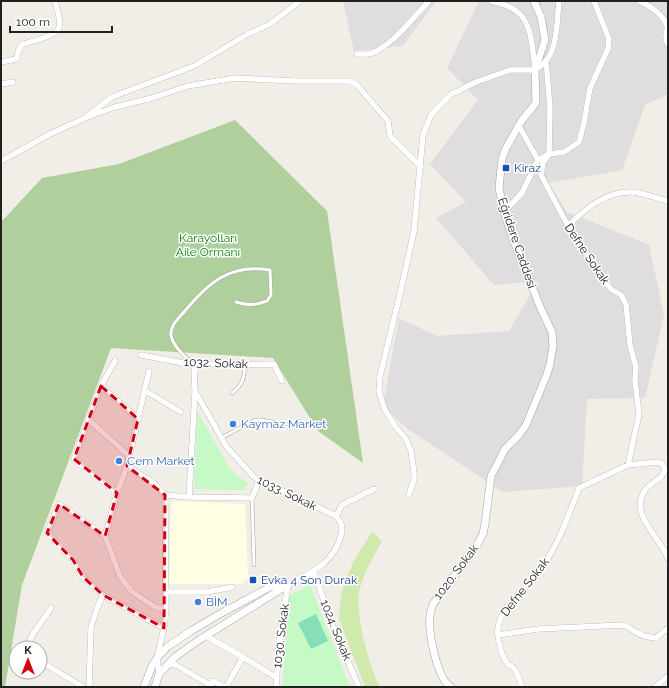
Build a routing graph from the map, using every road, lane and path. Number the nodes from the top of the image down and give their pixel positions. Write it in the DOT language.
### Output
graph roads {
  1 [pos="55,1"];
  2 [pos="300,1"];
  3 [pos="429,1"];
  4 [pos="491,1"];
  5 [pos="534,1"];
  6 [pos="559,1"];
  7 [pos="594,1"];
  8 [pos="639,1"];
  9 [pos="668,44"];
  10 [pos="357,54"];
  11 [pos="546,60"];
  12 [pos="1,62"];
  13 [pos="535,70"];
  14 [pos="13,82"];
  15 [pos="1,84"];
  16 [pos="85,118"];
  17 [pos="519,126"];
  18 [pos="549,154"];
  19 [pos="538,160"];
  20 [pos="1,161"];
  21 [pos="421,167"];
  22 [pos="668,201"];
  23 [pos="504,212"];
  24 [pos="568,226"];
  25 [pos="236,302"];
  26 [pos="550,327"];
  27 [pos="141,355"];
  28 [pos="115,361"];
  29 [pos="194,365"];
  30 [pos="245,365"];
  31 [pos="149,371"];
  32 [pos="282,381"];
  33 [pos="102,386"];
  34 [pos="144,390"];
  35 [pos="195,391"];
  36 [pos="232,393"];
  37 [pos="181,412"];
  38 [pos="88,419"];
  39 [pos="138,419"];
  40 [pos="298,422"];
  41 [pos="221,438"];
  42 [pos="129,456"];
  43 [pos="628,465"];
  44 [pos="127,466"];
  45 [pos="260,482"];
  46 [pos="374,489"];
  47 [pos="117,493"];
  48 [pos="409,494"];
  49 [pos="165,495"];
  50 [pos="189,498"];
  51 [pos="252,498"];
  52 [pos="336,516"];
  53 [pos="105,536"];
  54 [pos="668,560"];
  55 [pos="254,565"];
  56 [pos="314,572"];
  57 [pos="288,585"];
  58 [pos="232,587"];
  59 [pos="166,592"];
  60 [pos="103,595"];
  61 [pos="52,608"];
  62 [pos="166,610"];
  63 [pos="164,628"];
  64 [pos="668,628"];
  65 [pos="498,635"];
  66 [pos="206,636"];
  67 [pos="30,640"];
  68 [pos="243,656"];
  69 [pos="157,658"];
  70 [pos="168,664"];
  71 [pos="48,667"];
  72 [pos="159,674"];
  73 [pos="668,676"];
  74 [pos="277,678"];
  75 [pos="209,686"];
  76 [pos="83,687"];
  77 [pos="89,687"];
  78 [pos="144,687"];
  79 [pos="155,687"];
  80 [pos="225,687"];
  81 [pos="276,687"];
  82 [pos="359,687"];
  83 [pos="451,687"];
  84 [pos="522,687"];
  85 [pos="654,687"];
  1 -- 12 [label="street"];
  2 -- 16 [label="street"];
  3 -- 10 [label="street"];
  4 -- 13 [label="street"];
  5 -- 13 [label="street, Eğridere Caddesi"];
  6 -- 11 [label="street"];
  7 -- 18 [label="street"];
  8 -- 9 [label="street"];
  11 -- 13 [label="street"];
  11 -- 18 [label="street"];
  13 -- 17 [label="street, Eğridere Caddesi"];
  13 -- 21 [label="street"];
  14 -- 15 [label="street"];
  16 -- 20 [label="street"];
  16 -- 21 [label="street"];
  17 -- 19 [label="street"];
  17 -- 23 [label="street, Eğridere Caddesi"];
  18 -- 19 [label="street"];
  18 -- 24 [label="street, Defne Sokak"];
  19 -- 23 [label="street"];
  21 -- 48 [label="street"];
  22 -- 24 [label="street"];
  23 -- 26 [label="street, Eğridere Caddesi"];
  24 -- 43 [label="street, Defne Sokak"];
  25 -- 29 [label="lane"];
  26 -- 83 [label="street, 1020. Sokak"];
  27 -- 29 [label="street, 1032. Sokak"];
  28 -- 33 [label="street"];
  29 -- 30 [label="street, 1032. Sokak"];
  29 -- 35 [label="street, 1033. Sokak"];
  30 -- 32 [label="street, 1032. Sokak"];
  30 -- 36 [label="lane"];
  31 -- 34 [label="street"];
  33 -- 38 [label="street"];
  33 -- 39 [label="street"];
  34 -- 37 [label="street"];
  34 -- 39 [label="street"];
  35 -- 41 [label="street, 1033. Sokak"];
  35 -- 50 [label="street"];
  38 -- 42 [label="street"];
  38 -- 47 [label="street"];
  39 -- 42 [label="street"];
  40 -- 41 [label="lane"];
  41 -- 45 [label="street, 1033. Sokak"];
  42 -- 44 [label="street"];
  43 -- 54 [label="street"];
  43 -- 65 [label="street, Defne Sokak"];
  44 -- 47 [label="street"];
  44 -- 49 [label="street"];
  45 -- 51 [label="street"];
  45 -- 52 [label="street, 1033. Sokak"];
  46 -- 52 [label="street"];
  47 -- 53 [label="street"];
  49 -- 50 [label="street"];
  49 -- 59 [label="street"];
  50 -- 51 [label="street"];
  51 -- 55 [label="lane"];
  52 -- 56 [label="street"];
  53 -- 60 [label="street"];
  53 -- 62 [label="street"];
  56 -- 57 [label="street"];
  56 -- 82 [label="street, 1024. Sokak"];
  57 -- 66 [label="street"];
  57 -- 69 [label="street"];
  57 -- 74 [label="street, 1030. Sokak"];
  58 -- 59 [label="street"];
  59 -- 62 [label="street"];
  60 -- 63 [label="street"];
  60 -- 77 [label="street"];
  61 -- 67 [label="street"];
  62 -- 63 [label="street"];
  63 -- 69 [label="street"];
  64 -- 65 [label="street"];
  65 -- 84 [label="street, Defne Sokak"];
  66 -- 68 [label="street"];
  66 -- 70 [label="street"];
  68 -- 74 [label="street"];
  68 -- 80 [label="street"];
  69 -- 72 [label="street"];
  69 -- 78 [label="street"];
  70 -- 72 [label="street"];
  70 -- 75 [label="street"];
  71 -- 76 [label="street"];
  72 -- 79 [label="street"];
  73 -- 85 [label="street"];
  74 -- 81 [label="street, 1030. Sokak"];
  75 -- 80 [label="street"];
}
